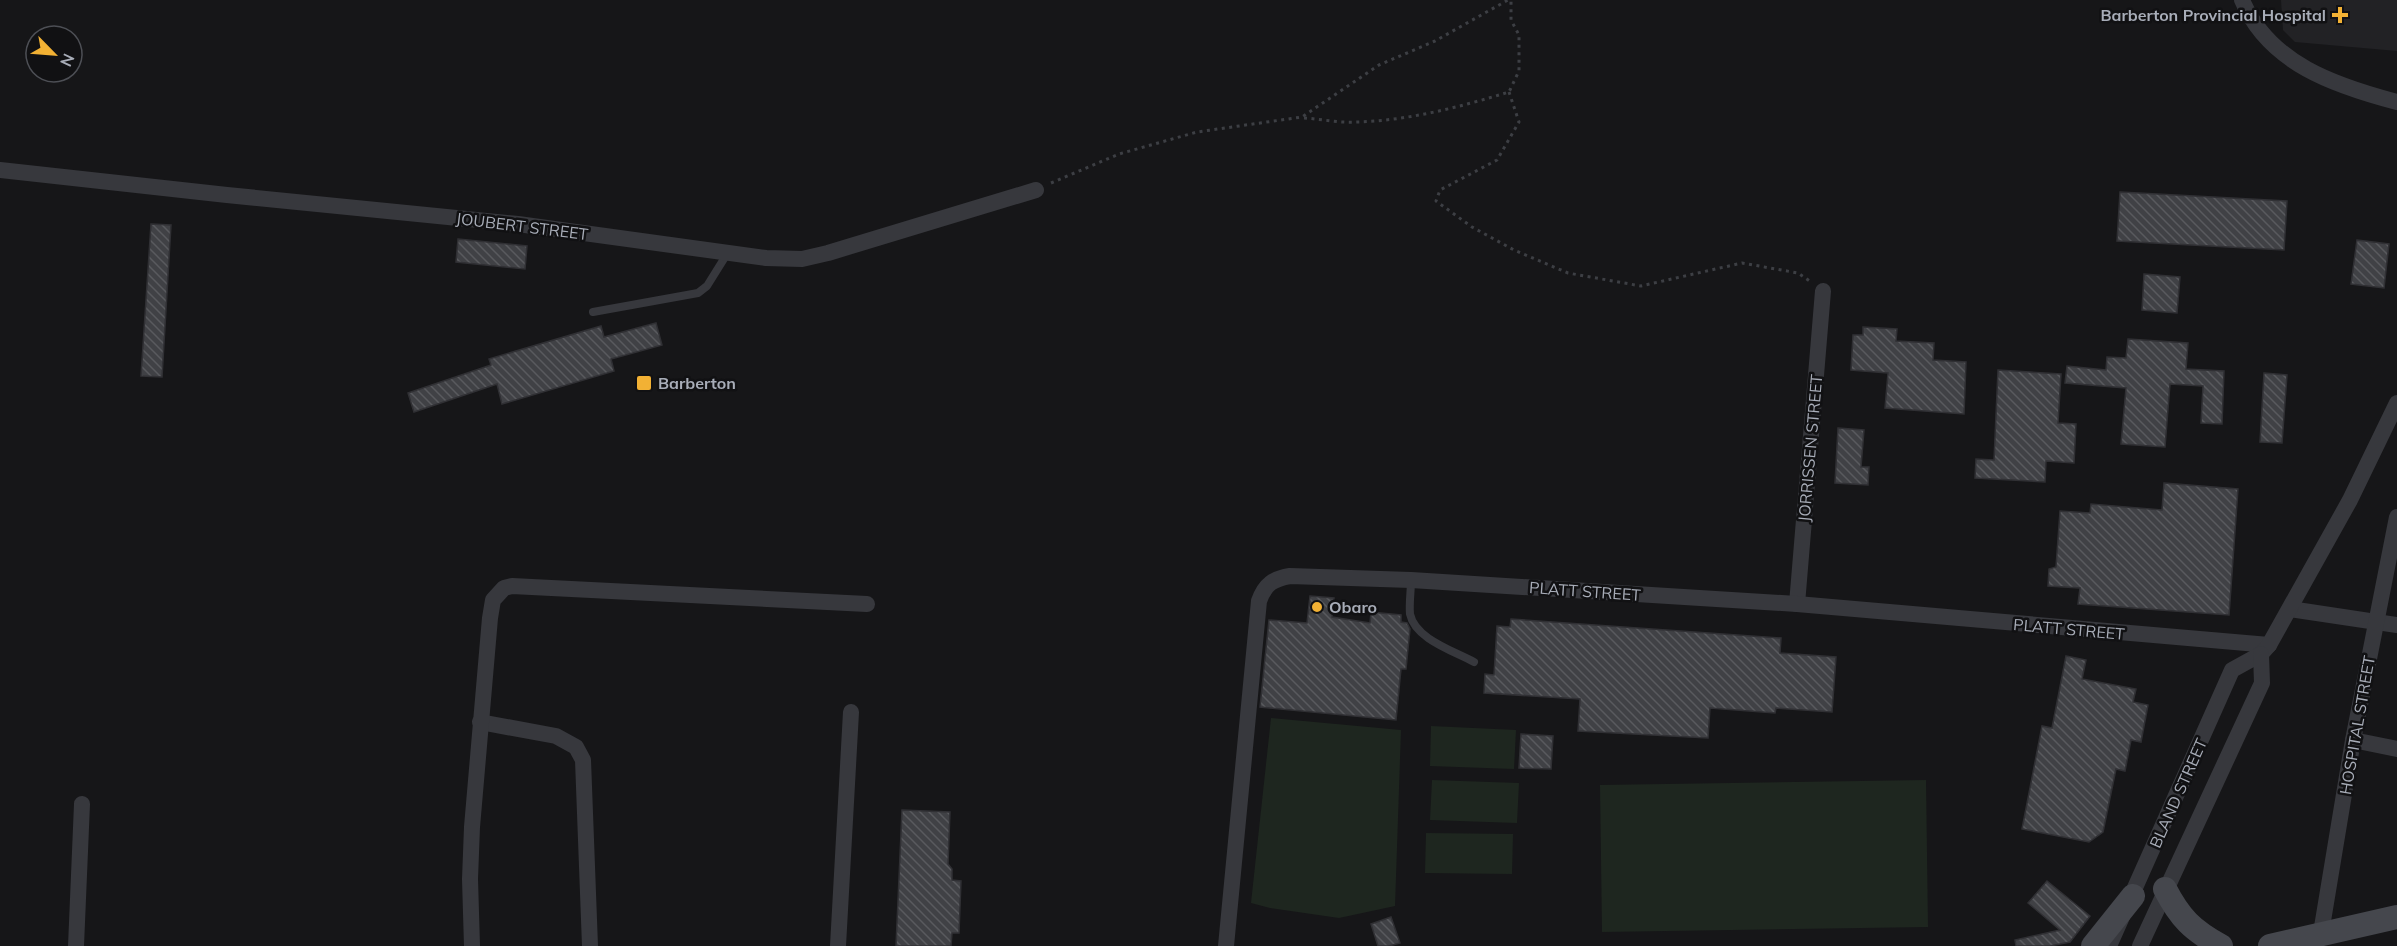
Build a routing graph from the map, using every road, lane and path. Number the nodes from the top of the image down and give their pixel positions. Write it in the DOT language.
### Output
graph roads {
  1 [pos="1510,0"];
  2 [pos="2242,0"];
  3 [pos="1509,92"];
  4 [pos="2397,102"];
  5 [pos="1302,117"];
  6 [pos="0,170"];
  7 [pos="0,177"];
  8 [pos="1036,190"];
  9 [pos="727,254"];
  10 [pos="1823,291"];
  11 [pos="593,312"];
  12 [pos="2397,403"];
  13 [pos="2397,518"];
  14 [pos="1412,580"];
  15 [pos="867,604"];
  16 [pos="1797,604"];
  17 [pos="2290,609"];
  18 [pos="2376,621"];
  19 [pos="2397,625"];
  20 [pos="2265,649"];
  21 [pos="1474,662"];
  22 [pos="851,712"];
  23 [pos="480,722"];
  24 [pos="2353,740"];
  25 [pos="2397,749"];
  26 [pos="82,804"];
  27 [pos="2165,889"];
  28 [pos="2133,896"];
  29 [pos="2397,917"];
  30 [pos="2321,933"];
  31 [pos="76,946"];
  32 [pos="472,946"];
  33 [pos="590,946"];
  34 [pos="838,946"];
  35 [pos="1226,946"];
  36 [pos="2093,946"];
  37 [pos="2109,946"];
  38 [pos="2140,946"];
  39 [pos="2220,946"];
  40 [pos="2270,946"];
  1 -- 3 [label="path"];
  1 -- 5 [label="path"];
  2 -- 4 [label="street"];
  3 -- 5 [label="path"];
  3 -- 10 [label="path"];
  5 -- 8 [label="path"];
  6 -- 7 [label="street"];
  6 -- 9 [label="street, JOUBERT STREET"];
  8 -- 9 [label="street, JOUBERT STREET"];
  9 -- 11 [label="lane"];
  10 -- 16 [label="street, JORRISSEN STREET"];
  12 -- 17 [label="street"];
  13 -- 18 [label="street, HOSPITAL STREET"];
  14 -- 16 [label="street, PLATT STREET"];
  14 -- 21 [label="lane"];
  14 -- 35 [label="street, PLATT STREET"];
  15 -- 23 [label="street"];
  16 -- 20 [label="street, PLATT STREET"];
  17 -- 18 [label="street"];
  17 -- 20 [label="street"];
  18 -- 19 [label="street"];
  18 -- 24 [label="street, HOSPITAL STREET"];
  20 -- 27 [label="street, BLAND STREET"];
  20 -- 28 [label="street, BLAND STREET"];
  22 -- 34 [label="street"];
  23 -- 32 [label="street"];
  23 -- 33 [label="street"];
  24 -- 25 [label="street"];
  24 -- 30 [label="street, HOSPITAL STREET"];
  26 -- 31 [label="street"];
  27 -- 38 [label="street, BLAND STREET"];
  27 -- 39 [label="main road"];
  28 -- 36 [label="main road"];
  28 -- 37 [label="street, BLAND STREET"];
  29 -- 30 [label="main road"];
  30 -- 40 [label="main road"];
}
